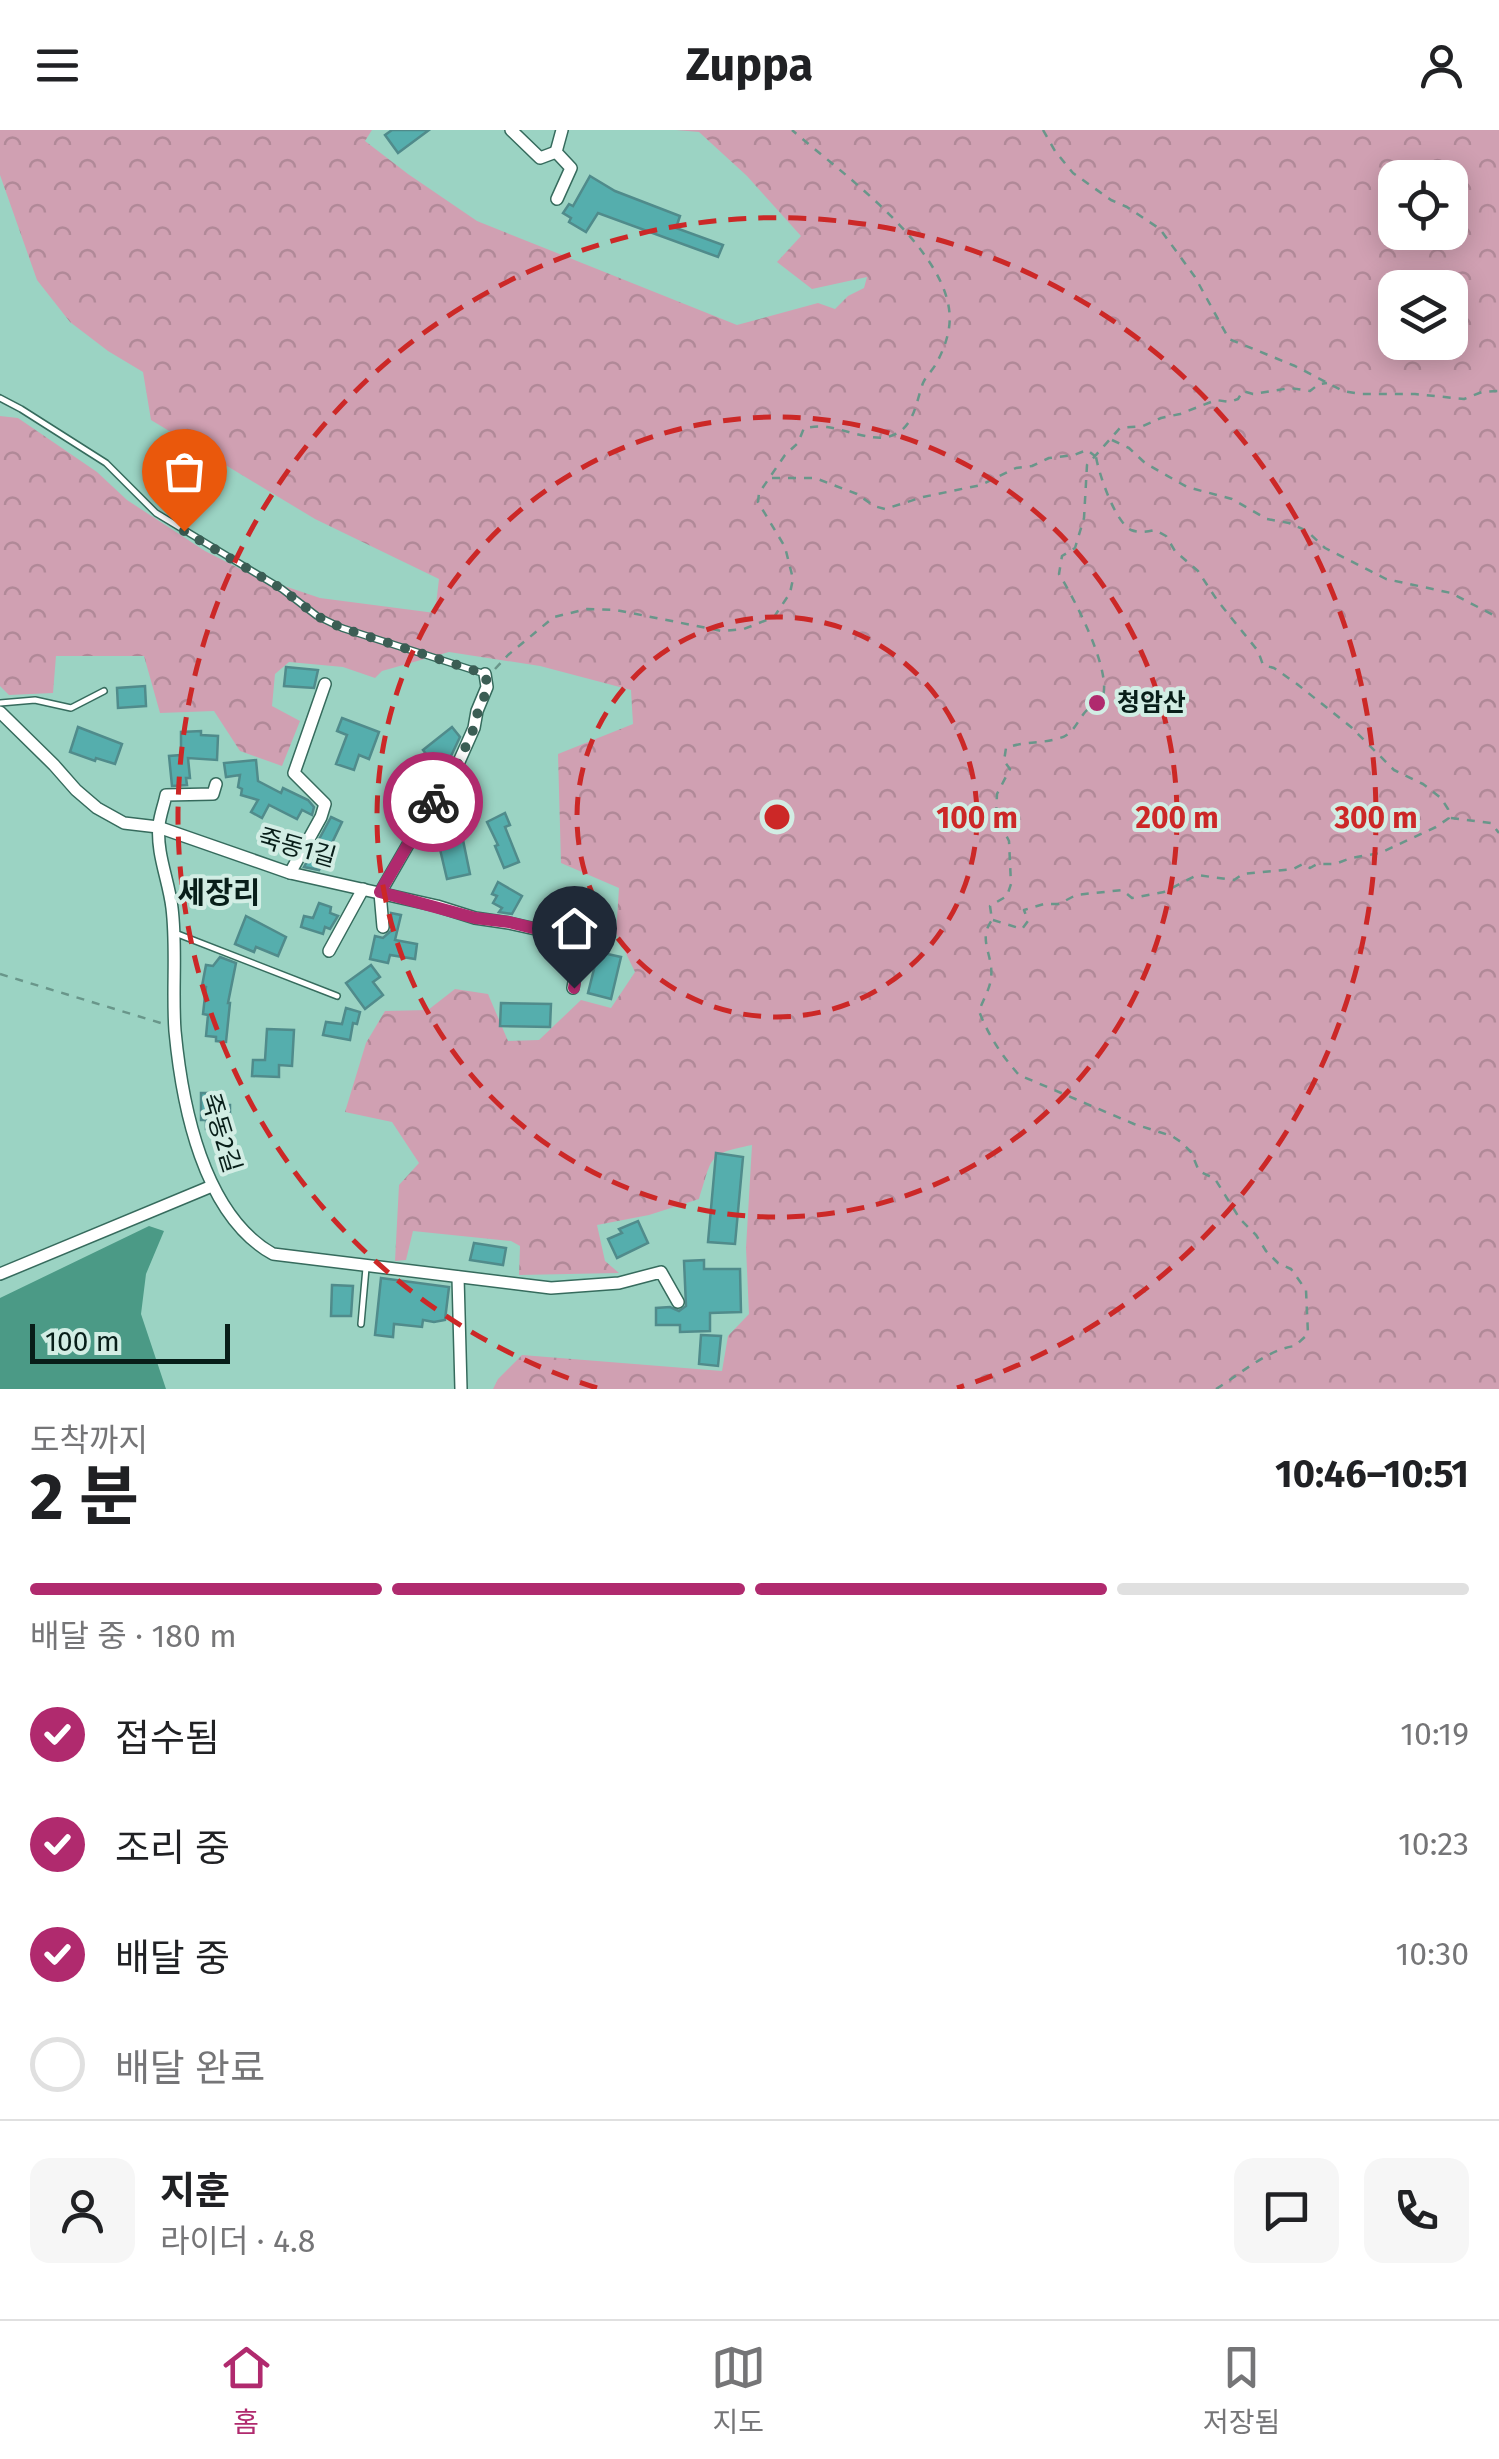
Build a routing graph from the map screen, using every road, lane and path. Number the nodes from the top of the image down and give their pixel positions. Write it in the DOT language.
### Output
graph roads {
  1 [pos="511,130"];
  2 [pos="562,130"];
  3 [pos="792,130"];
  4 [pos="1043,130"];
  5 [pos="556,152"];
  6 [pos="557,199"];
  7 [pos="1328,383"];
  8 [pos="1499,391"];
  9 [pos="0,398"];
  10 [pos="1110,440"];
  11 [pos="1096,456"];
  12 [pos="771,478"];
  13 [pos="1499,618"];
  14 [pos="499,666"];
  15 [pos="485,674"];
  16 [pos="325,684"];
  17 [pos="104,691"];
  18 [pos="0,704"];
  19 [pos="0,712"];
  20 [pos="216,784"];
  21 [pos="1449,818"];
  22 [pos="158,827"];
  23 [pos="1499,833"];
  24 [pos="290,873"];
  25 [pos="364,889"];
  26 [pos="380,892"];
  27 [pos="992,920"];
  28 [pos="383,927"];
  29 [pos="173,932"];
  30 [pos="330,951"];
  31 [pos="0,974"];
  32 [pos="574,988"];
  33 [pos="337,996"];
  34 [pos="175,1027"];
  35 [pos="212,1186"];
  36 [pos="366,1265"];
  37 [pos="0,1274"];
  38 [pos="458,1277"];
  39 [pos="678,1302"];
  40 [pos="361,1324"];
  41 [pos="460,1389"];
  42 [pos="1216,1389"];
  1 -- 5 [label="street"];
  2 -- 5 [label="street"];
  3 -- 12 [label="path"];
  4 -- 7 [label="path"];
  5 -- 6 [label="street"];
  7 -- 8 [label="path"];
  7 -- 10 [label="path"];
  9 -- 15 [label="lane"];
  10 -- 11 [label="path"];
  10 -- 13 [label="path"];
  11 -- 12 [label="path"];
  11 -- 21 [label="path"];
  11 -- 27 [label="path"];
  12 -- 14 [label="path"];
  15 -- 26 [label="street"];
  16 -- 24 [label="street"];
  17 -- 18 [label="lane"];
  19 -- 22 [label="street, 죽동1길"];
  20 -- 22 [label="street"];
  21 -- 23 [label="path"];
  21 -- 27 [label="path"];
  22 -- 24 [label="street, 죽동1길"];
  22 -- 29 [label="street, 죽동2길"];
  24 -- 25 [label="street, 죽동1길"];
  25 -- 26 [label="street, 죽동1길"];
  25 -- 30 [label="street"];
  26 -- 28 [label="street"];
  26 -- 32 [label="street, 죽동1길"];
  27 -- 42 [label="path"];
  29 -- 33 [label="lane"];
  29 -- 34 [label="street, 죽동2길"];
  31 -- 34 [label="path"];
  34 -- 35 [label="street, 죽동2길"];
  35 -- 36 [label="street, 죽동2길"];
  35 -- 37 [label="street"];
  36 -- 38 [label="street, 죽동2길"];
  36 -- 40 [label="lane"];
  38 -- 39 [label="street, 죽동2길"];
  38 -- 41 [label="street"];
}
